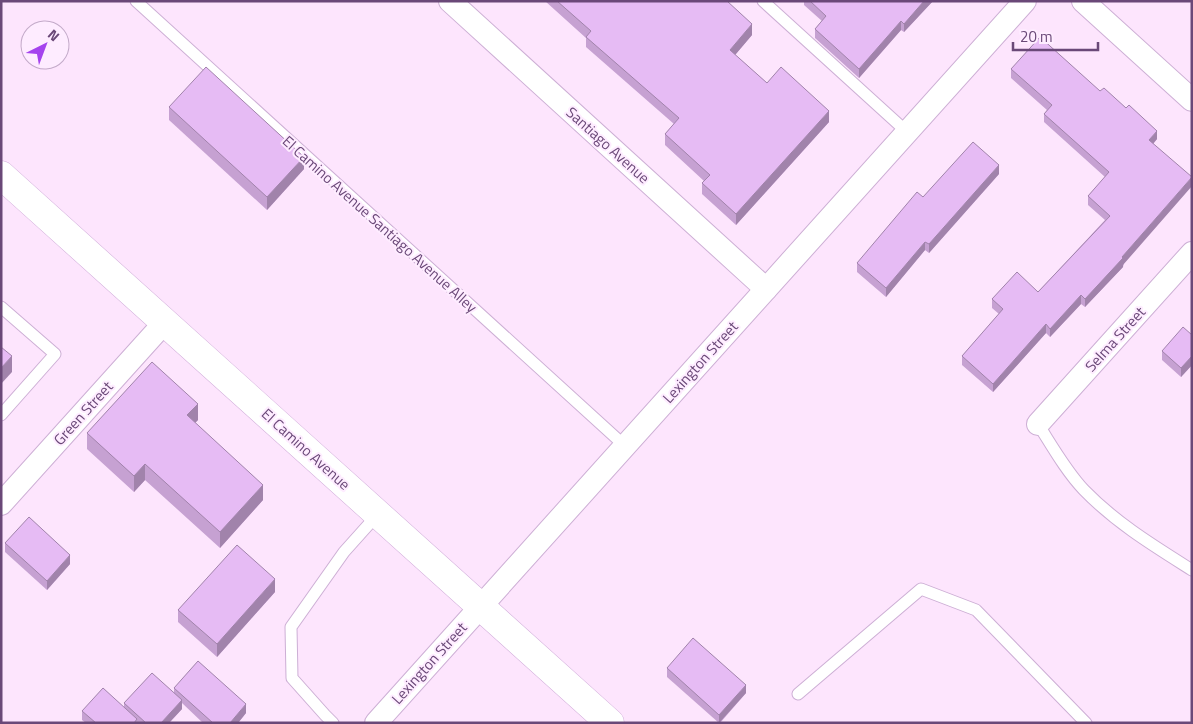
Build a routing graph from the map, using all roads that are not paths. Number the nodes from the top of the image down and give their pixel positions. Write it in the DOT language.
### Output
graph roads {
  1 [pos="136,1"];
  2 [pos="450,1"];
  3 [pos="763,1"];
  4 [pos="1025,1"];
  5 [pos="1083,1"];
  6 [pos="1192,100"];
  7 [pos="907,132"];
  8 [pos="4,182"];
  9 [pos="1192,254"];
  10 [pos="766,289"];
  11 [pos="1,307"];
  12 [pos="166,322"];
  13 [pos="1,415"];
  14 [pos="1038,424"];
  15 [pos="625,446"];
  16 [pos="1,504"];
  17 [pos="378,514"];
  18 [pos="1192,570"];
  19 [pos="480,606"];
  20 [pos="798,694"];
  21 [pos="334,723"];
  22 [pos="376,723"];
  23 [pos="610,723"];
  24 [pos="1086,723"];
  1 -- 15 [label="lane, El Camino Avenue Santiago Avenue Alley"];
  2 -- 10 [label="street, Santiago Avenue"];
  3 -- 7 [label="lane"];
  4 -- 7 [label="street, Lexington Street"];
  5 -- 6 [label="street"];
  7 -- 10 [label="street, Lexington Street"];
  8 -- 12 [label="main road, El Camino Avenue"];
  9 -- 14 [label="street, Selma Street"];
  10 -- 15 [label="street, Lexington Street"];
  11 -- 13 [label="lane"];
  12 -- 16 [label="street, Green Street"];
  12 -- 17 [label="main road, El Camino Avenue"];
  14 -- 18 [label="lane"];
  15 -- 19 [label="street, Lexington Street"];
  17 -- 19 [label="main road, El Camino Avenue"];
  17 -- 21 [label="lane"];
  19 -- 22 [label="street, Lexington Street"];
  19 -- 23 [label="main road, El Camino Avenue"];
  20 -- 24 [label="lane"];
}
